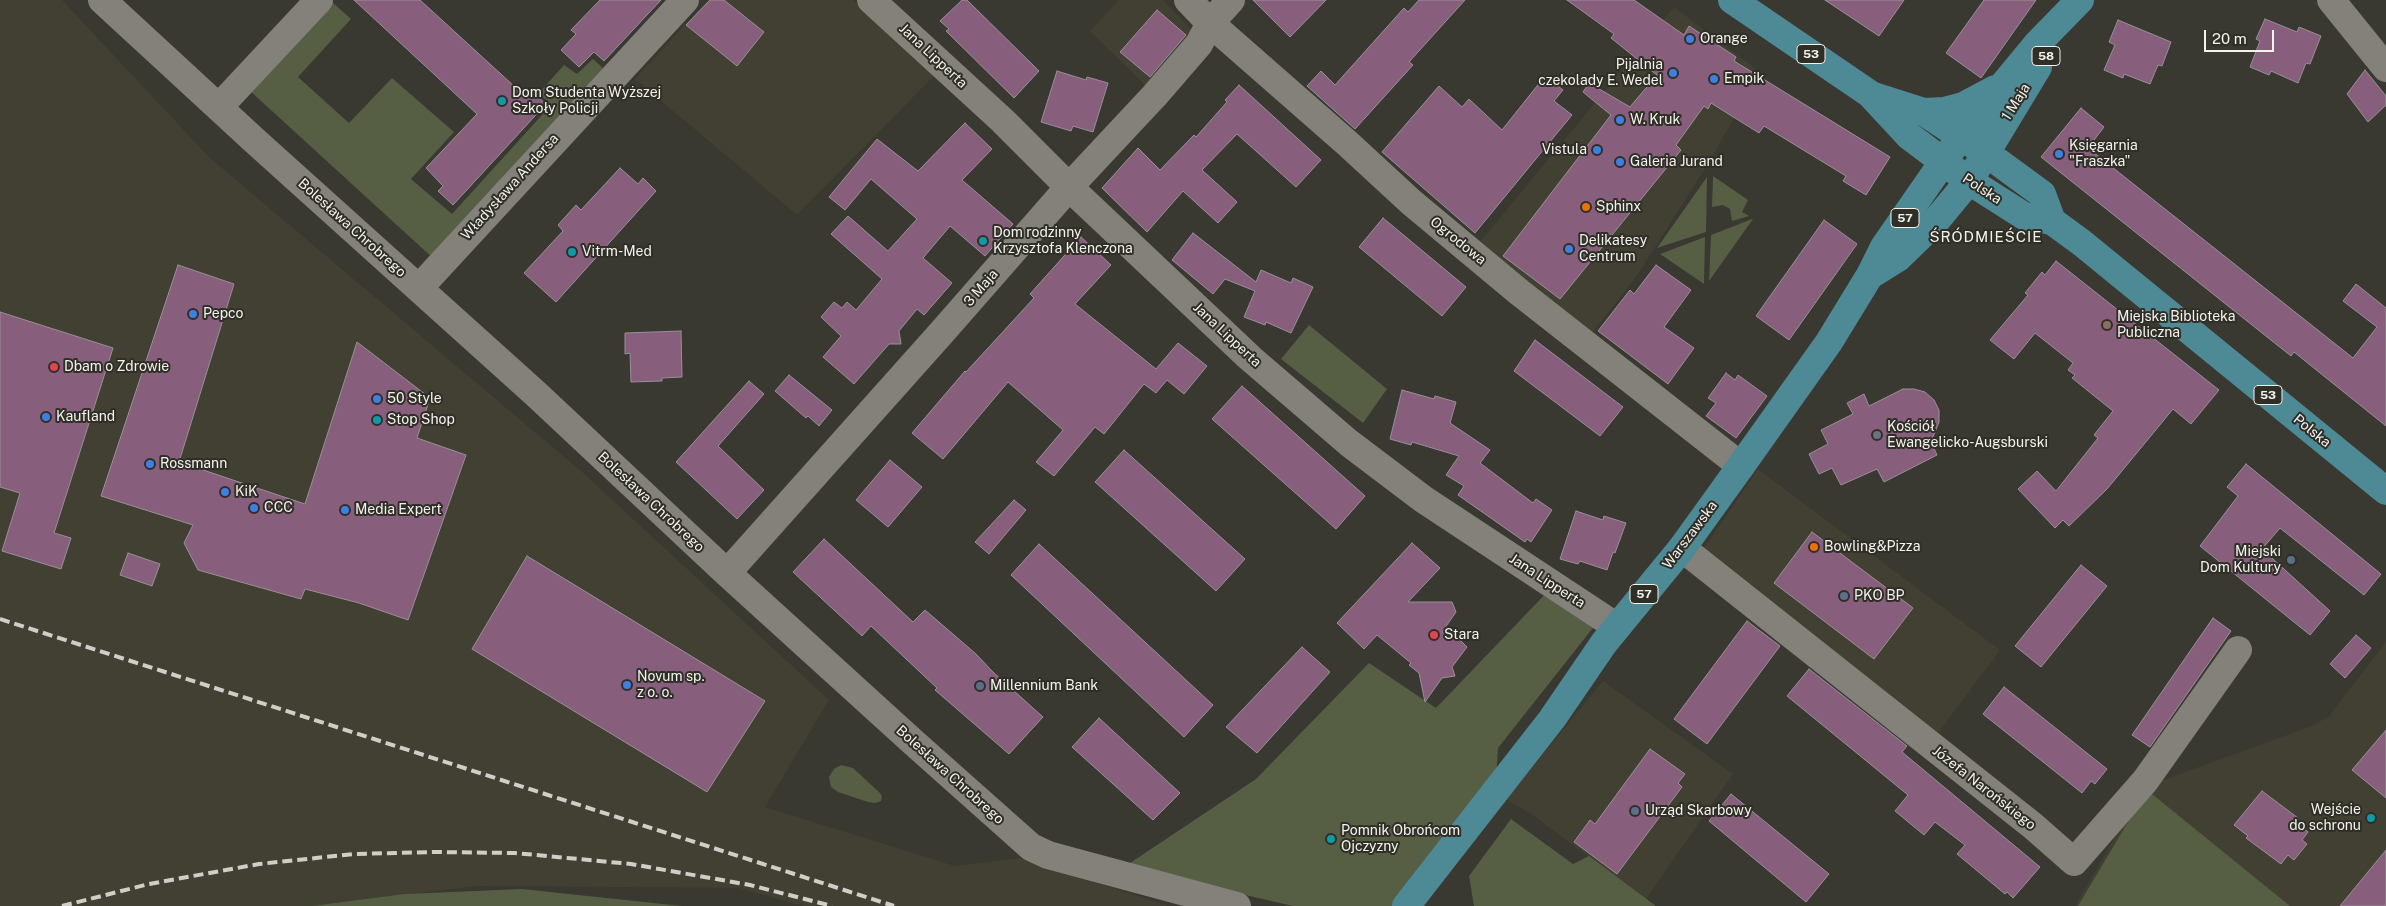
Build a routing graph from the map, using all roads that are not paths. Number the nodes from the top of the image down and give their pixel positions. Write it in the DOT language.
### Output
graph roads {
  1 [pos="319,0"];
  2 [pos="684,0"];
  3 [pos="871,0"];
  4 [pos="1188,0"];
  5 [pos="1231,0"];
  6 [pos="1732,0"];
  7 [pos="2081,0"];
  8 [pos="2331,0"];
  9 [pos="108,3"];
  10 [pos="1210,23"];
  11 [pos="2386,68"];
  12 [pos="2011,78"];
  13 [pos="1870,94"];
  14 [pos="219,107"];
  15 [pos="1924,112"];
  16 [pos="1961,136"];
  17 [pos="1986,153"];
  18 [pos="1942,162"];
  19 [pos="1969,181"];
  20 [pos="1069,187"];
  21 [pos="2052,221"];
  22 [pos="1870,275"];
  23 [pos="419,288"];
  24 [pos="1741,466"];
  25 [pos="2386,491"];
  26 [pos="1682,548"];
  27 [pos="727,572"];
  28 [pos="1617,627"];
  29 [pos="2238,650"];
  30 [pos="1237,906"];
  31 [pos="1406,906"];
  1 -- 14 [label="street"];
  2 -- 23 [label="street, Władysława Andersa"];
  3 -- 20 [label="street, Jana Lipperta"];
  4 -- 10 [label="street, Ogrodowa"];
  5 -- 10 [label="street, 3 Maja"];
  6 -- 13 [label="main road, 53"];
  7 -- 12 [label="main road, 1 Maja / 58"];
  7 -- 17 [label="main road, 1 Maja / 58"];
  8 -- 11 [label="street"];
  9 -- 14 [label="street, Bolesława Chrobrego"];
  10 -- 20 [label="street, 3 Maja"];
  10 -- 24 [label="street, Ogrodowa"];
  12 -- 15 [label="main road, 1 Maja / 58"];
  12 -- 16 [label="main road, 1 Maja"];
  13 -- 15 [label="main road, 53"];
  13 -- 18 [label="main road, 53"];
  14 -- 23 [label="street, Bolesława Chrobrego"];
  15 -- 16 [label="main road, 53"];
  16 -- 17 [label="main road, 53"];
  16 -- 18 [label="main road, Warszawska"];
  17 -- 19 [label="main road, 1 Maja / 57"];
  17 -- 21 [label="main road, 53"];
  18 -- 19 [label="main road, Polska / 53"];
  18 -- 22 [label="main road, Warszawska / 57"];
  19 -- 21 [label="main road, Polska / 53"];
  19 -- 22 [label="main road, Warszawska / 57"];
  20 -- 27 [label="street, 3 Maja"];
  20 -- 28 [label="street, Jana Lipperta"];
  21 -- 25 [label="main road, Polska / 53"];
  22 -- 24 [label="main road, Warszawska / 57"];
  23 -- 27 [label="street, Bolesława Chrobrego"];
  24 -- 26 [label="main road, Warszawska / 57"];
  26 -- 28 [label="main road, Warszawska / 57"];
  26 -- 29 [label="street, Józefa Narońskiego"];
  27 -- 30 [label="street, Bolesława Chrobrego"];
  28 -- 31 [label="main road, Warszawska / 57"];
}
